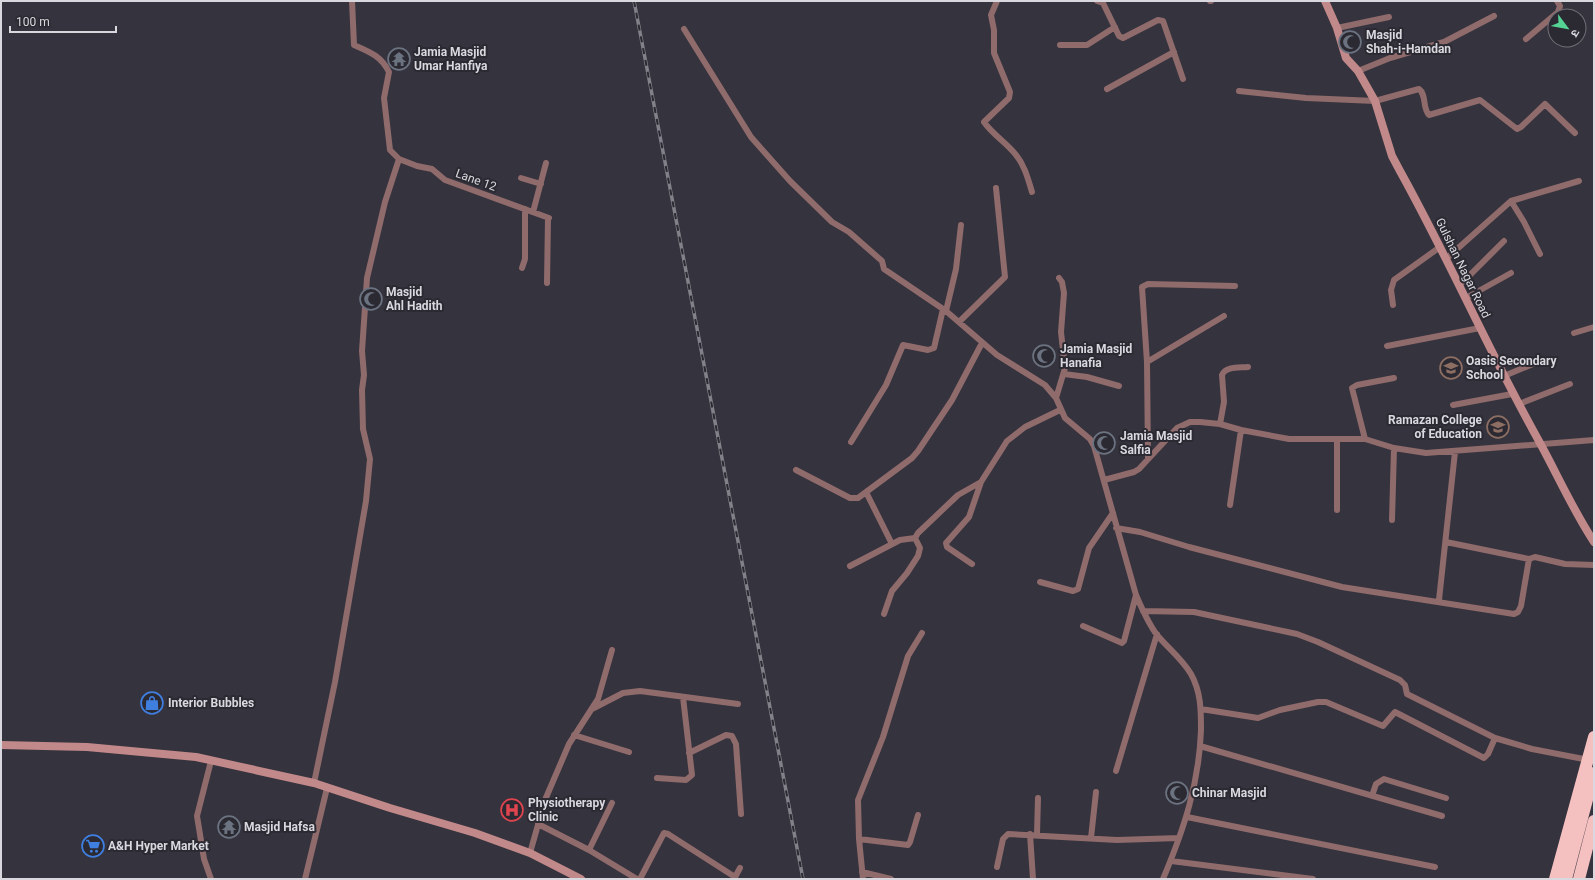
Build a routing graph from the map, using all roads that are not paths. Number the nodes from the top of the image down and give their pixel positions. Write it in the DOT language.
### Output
graph roads {
  1 [pos="352,1"];
  2 [pos="997,1"];
  3 [pos="1097,1"];
  4 [pos="1556,1"];
  5 [pos="1328,2"];
  6 [pos="1494,16"];
  7 [pos="1389,17"];
  8 [pos="1116,27"];
  9 [pos="1336,28"];
  10 [pos="684,29"];
  11 [pos="1526,38"];
  12 [pos="1060,45"];
  13 [pos="1174,52"];
  14 [pos="1358,71"];
  15 [pos="1183,79"];
  16 [pos="1107,89"];
  17 [pos="1239,91"];
  18 [pos="1375,101"];
  19 [pos="1575,133"];
  20 [pos="399,159"];
  21 [pos="546,163"];
  22 [pos="521,178"];
  23 [pos="1579,181"];
  24 [pos="541,184"];
  25 [pos="996,188"];
  26 [pos="1032,192"];
  27 [pos="1512,201"];
  28 [pos="525,209"];
  29 [pos="533,212"];
  30 [pos="961,225"];
  31 [pos="1504,241"];
  32 [pos="1440,247"];
  33 [pos="1540,254"];
  34 [pos="1446,258"];
  35 [pos="522,268"];
  36 [pos="1511,273"];
  37 [pos="1059,278"];
  38 [pos="547,284"];
  39 [pos="1460,285"];
  40 [pos="1235,286"];
  41 [pos="1466,298"];
  42 [pos="1393,305"];
  43 [pos="944,310"];
  44 [pos="1224,316"];
  45 [pos="959,322"];
  46 [pos="1594,327"];
  47 [pos="1480,328"];
  48 [pos="1574,333"];
  49 [pos="982,343"];
  50 [pos="1387,346"];
  51 [pos="1540,360"];
  52 [pos="1147,362"];
  53 [pos="1248,367"];
  54 [pos="1064,374"];
  55 [pos="1504,376"];
  56 [pos="1394,378"];
  57 [pos="1570,384"];
  58 [pos="1119,386"];
  59 [pos="1512,394"];
  60 [pos="1056,398"];
  61 [pos="1519,404"];
  62 [pos="1453,405"];
  63 [pos="1060,410"];
  64 [pos="1220,424"];
  65 [pos="1241,430"];
  66 [pos="1337,439"];
  67 [pos="1365,439"];
  68 [pos="1594,440"];
  69 [pos="851,442"];
  70 [pos="1540,443"];
  71 [pos="1394,448"];
  72 [pos="1455,452"];
  73 [pos="1148,459"];
  74 [pos="796,470"];
  75 [pos="1104,480"];
  76 [pos="981,482"];
  77 [pos="866,492"];
  78 [pos="1230,505"];
  79 [pos="1337,510"];
  80 [pos="1112,513"];
  81 [pos="1392,520"];
  82 [pos="1116,528"];
  83 [pos="915,538"];
  84 [pos="1446,542"];
  85 [pos="1594,542"];
  86 [pos="892,544"];
  87 [pos="1530,559"];
  88 [pos="972,564"];
  89 [pos="1594,565"];
  90 [pos="850,566"];
  91 [pos="1040,582"];
  92 [pos="1136,595"];
  93 [pos="1438,600"];
  94 [pos="1143,611"];
  95 [pos="884,614"];
  96 [pos="1083,626"];
  97 [pos="922,633"];
  98 [pos="1157,634"];
  99 [pos="612,650"];
  100 [pos="683,697"];
  101 [pos="738,704"];
  102 [pos="1201,709"];
  103 [pos="591,710"];
  104 [pos="574,735"];
  105 [pos="1594,737"];
  106 [pos="1495,738"];
  107 [pos="1,745"];
  108 [pos="1200,746"];
  109 [pos="629,752"];
  110 [pos="689,753"];
  111 [pos="211,761"];
  112 [pos="1591,761"];
  113 [pos="1116,771"];
  114 [pos="1594,773"];
  115 [pos="656,778"];
  116 [pos="314,783"];
  117 [pos="327,788"];
  118 [pos="1096,792"];
  119 [pos="1372,796"];
  120 [pos="1038,798"];
  121 [pos="1446,798"];
  122 [pos="612,803"];
  123 [pos="741,814"];
  124 [pos="918,815"];
  125 [pos="1442,816"];
  126 [pos="1187,817"];
  127 [pos="1594,821"];
  128 [pos="538,824"];
  129 [pos="1033,834"];
  130 [pos="1091,838"];
  131 [pos="1179,838"];
  132 [pos="858,839"];
  133 [pos="589,850"];
  134 [pos="530,853"];
  135 [pos="1171,862"];
  136 [pos="997,867"];
  137 [pos="1435,867"];
  138 [pos="740,868"];
  139 [pos="862,872"];
  140 [pos="734,878"];
  141 [pos="211,879"];
  142 [pos="306,879"];
  143 [pos="581,879"];
  144 [pos="637,879"];
  145 [pos="640,879"];
  146 [pos="863,879"];
  147 [pos="891,879"];
  148 [pos="1033,879"];
  149 [pos="1164,879"];
  150 [pos="1313,879"];
  151 [pos="1555,879"];
  152 [pos="1566,879"];
  153 [pos="1579,879"];
  1 -- 20 [label="street"];
  2 -- 26 [label="street"];
  3 -- 8 [label="street"];
  4 -- 11 [label="street"];
  5 -- 9 [label="street, Gulshan Nagar Road"];
  6 -- 14 [label="street"];
  7 -- 9 [label="street"];
  8 -- 12 [label="street"];
  8 -- 13 [label="street"];
  9 -- 14 [label="street, Gulshan Nagar Road"];
  10 -- 43 [label="street"];
  13 -- 15 [label="street"];
  13 -- 16 [label="street"];
  14 -- 18 [label="street, Gulshan Nagar Road"];
  17 -- 18 [label="street"];
  18 -- 19 [label="street"];
  18 -- 32 [label="street, Gulshan Nagar Road"];
  20 -- 28 [label="street, Lane 12"];
  20 -- 116 [label="street"];
  21 -- 24 [label="street"];
  22 -- 24 [label="street"];
  23 -- 27 [label="street"];
  24 -- 29 [label="street"];
  25 -- 45 [label="street"];
  27 -- 33 [label="street"];
  27 -- 34 [label="street"];
  28 -- 29 [label="street, Lane 12"];
  28 -- 35 [label="street"];
  29 -- 38 [label="street, Lane 12"];
  30 -- 43 [label="street"];
  31 -- 39 [label="street"];
  32 -- 34 [label="street, Gulshan Nagar Road"];
  32 -- 42 [label="street"];
  34 -- 39 [label="street, Gulshan Nagar Road"];
  36 -- 41 [label="street"];
  37 -- 54 [label="street"];
  39 -- 41 [label="street, Gulshan Nagar Road"];
  40 -- 52 [label="street"];
  41 -- 47 [label="street, Gulshan Nagar Road"];
  43 -- 45 [label="street"];
  43 -- 69 [label="street"];
  44 -- 52 [label="street"];
  45 -- 49 [label="street"];
  46 -- 48 [label="street"];
  47 -- 50 [label="street"];
  47 -- 55 [label="street, Gulshan Nagar Road"];
  49 -- 60 [label="street"];
  49 -- 77 [label="street"];
  51 -- 55 [label="street"];
  52 -- 73 [label="street"];
  53 -- 64 [label="street"];
  54 -- 58 [label="street"];
  54 -- 60 [label="street"];
  55 -- 59 [label="street, Gulshan Nagar Road"];
  56 -- 67 [label="street"];
  57 -- 61 [label="street"];
  59 -- 61 [label="street, Gulshan Nagar Road"];
  59 -- 62 [label="street"];
  60 -- 63 [label="street"];
  61 -- 70 [label="street, Gulshan Nagar Road"];
  63 -- 75 [label="street"];
  63 -- 76 [label="street"];
  64 -- 65 [label="street"];
  64 -- 73 [label="street"];
  65 -- 66 [label="street"];
  65 -- 78 [label="street"];
  66 -- 67 [label="street"];
  66 -- 79 [label="street"];
  67 -- 71 [label="street"];
  68 -- 70 [label="street"];
  70 -- 72 [label="street"];
  70 -- 85 [label="street, Gulshan Nagar Road"];
  71 -- 72 [label="street"];
  71 -- 81 [label="street"];
  72 -- 84 [label="street"];
  73 -- 75 [label="street"];
  74 -- 77 [label="street"];
  75 -- 80 [label="street"];
  76 -- 83 [label="street"];
  76 -- 88 [label="street"];
  77 -- 86 [label="street"];
  80 -- 82 [label="street"];
  80 -- 91 [label="street"];
  82 -- 92 [label="street"];
  82 -- 93 [label="street"];
  83 -- 86 [label="street"];
  83 -- 95 [label="street"];
  84 -- 87 [label="street"];
  84 -- 93 [label="street"];
  86 -- 90 [label="street"];
  87 -- 89 [label="street"];
  87 -- 93 [label="street"];
  92 -- 94 [label="street"];
  92 -- 96 [label="street"];
  94 -- 98 [label="street"];
  94 -- 106 [label="street"];
  97 -- 132 [label="street"];
  98 -- 102 [label="street"];
  98 -- 113 [label="street"];
  99 -- 103 [label="street"];
  100 -- 101 [label="street"];
  100 -- 103 [label="street"];
  100 -- 110 [label="street"];
  102 -- 106 [label="street"];
  102 -- 108 [label="street"];
  103 -- 104 [label="street"];
  104 -- 109 [label="street"];
  104 -- 128 [label="street"];
  105 -- 112 [label="highway"];
  106 -- 112 [label="street"];
  107 -- 111 [label="street"];
  108 -- 119 [label="street"];
  108 -- 126 [label="street"];
  110 -- 115 [label="street"];
  110 -- 123 [label="street"];
  111 -- 116 [label="street"];
  111 -- 141 [label="street"];
  112 -- 151 [label="highway"];
  114 -- 152 [label="highway"];
  116 -- 117 [label="street"];
  117 -- 134 [label="street"];
  117 -- 142 [label="street"];
  118 -- 130 [label="street"];
  119 -- 121 [label="street"];
  119 -- 125 [label="street"];
  120 -- 129 [label="street"];
  122 -- 133 [label="street"];
  124 -- 132 [label="street"];
  126 -- 131 [label="street"];
  126 -- 137 [label="street"];
  127 -- 153 [label="highway"];
  128 -- 133 [label="street"];
  128 -- 134 [label="street"];
  129 -- 130 [label="street"];
  129 -- 136 [label="street"];
  129 -- 148 [label="street"];
  130 -- 131 [label="street"];
  131 -- 135 [label="street"];
  132 -- 139 [label="street"];
  133 -- 144 [label="street"];
  134 -- 143 [label="street"];
  135 -- 149 [label="street"];
  135 -- 150 [label="street"];
  138 -- 140 [label="street"];
  139 -- 146 [label="street"];
  139 -- 147 [label="street"];
  140 -- 145 [label="street"];
}
